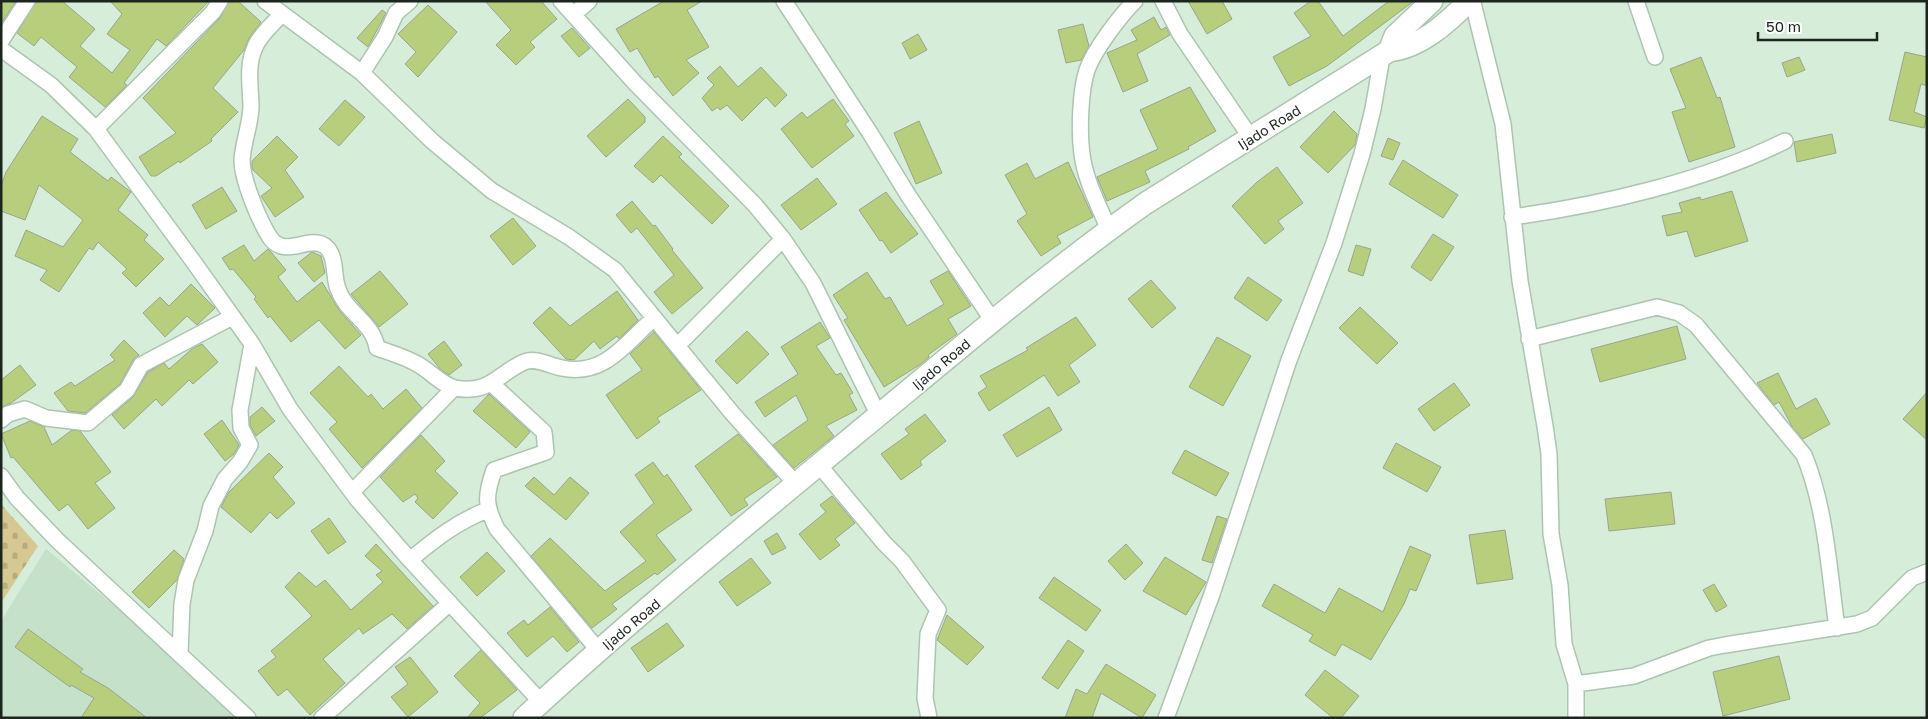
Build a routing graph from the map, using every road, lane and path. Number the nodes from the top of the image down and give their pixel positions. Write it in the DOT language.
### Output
graph roads {
  1 [pos="27,1"];
  2 [pos="220,1"];
  3 [pos="264,1"];
  4 [pos="410,1"];
  5 [pos="560,1"];
  6 [pos="589,1"];
  7 [pos="784,1"];
  8 [pos="1135,1"];
  9 [pos="1163,1"];
  10 [pos="1432,1"];
  11 [pos="1636,1"];
  12 [pos="1474,2"];
  13 [pos="574,14"];
  14 [pos="281,15"];
  15 [pos="1,41"];
  16 [pos="1,49"];
  17 [pos="1385,54"];
  18 [pos="1655,57"];
  19 [pos="362,73"];
  20 [pos="96,129"];
  21 [pos="1251,138"];
  22 [pos="1785,142"];
  23 [pos="1512,217"];
  24 [pos="1109,230"];
  25 [pos="783,239"];
  26 [pos="232,317"];
  27 [pos="654,318"];
  28 [pos="993,321"];
  29 [pos="1529,339"];
  30 [pos="252,344"];
  31 [pos="677,346"];
  32 [pos="492,384"];
  33 [pos="454,388"];
  34 [pos="879,416"];
  35 [pos="1,420"];
  36 [pos="819,465"];
  37 [pos="1,476"];
  38 [pos="796,484"];
  39 [pos="352,492"];
  40 [pos="487,510"];
  41 [pos="410,560"];
  42 [pos="1927,572"];
  43 [pos="450,603"];
  44 [pos="1837,628"];
  45 [pos="599,651"];
  46 [pos="180,654"];
  47 [pos="1576,684"];
  48 [pos="541,702"];
  49 [pos="248,718"];
  50 [pos="322,718"];
  51 [pos="524,718"];
  52 [pos="929,718"];
  53 [pos="1166,718"];
  54 [pos="1576,718"];
  1 -- 15 [label="street"];
  2 -- 20 [label="street"];
  3 -- 14 [label="street"];
  4 -- 19 [label="street"];
  5 -- 13 [label="street"];
  6 -- 13 [label="street"];
  7 -- 28 [label="street"];
  8 -- 24 [label="street"];
  9 -- 21 [label="street"];
  10 -- 17 [label="street, Ijado Road"];
  11 -- 18 [label="street"];
  12 -- 17 [label="street, Ijado Road"];
  12 -- 23 [label="street"];
  13 -- 25 [label="street"];
  14 -- 19 [label="street"];
  14 -- 33 [label="street"];
  16 -- 20 [label="street"];
  17 -- 21 [label="street, Ijado Road"];
  17 -- 53 [label="street"];
  19 -- 27 [label="street"];
  20 -- 26 [label="street"];
  21 -- 24 [label="street, Ijado Road"];
  22 -- 23 [label="street"];
  23 -- 29 [label="street"];
  24 -- 28 [label="street, Ijado Road"];
  25 -- 31 [label="street"];
  25 -- 34 [label="street"];
  26 -- 30 [label="street"];
  26 -- 35 [label="street"];
  27 -- 31 [label="street"];
  27 -- 32 [label="street"];
  28 -- 34 [label="street, Ijado Road"];
  29 -- 44 [label="street"];
  29 -- 47 [label="street"];
  30 -- 39 [label="street"];
  30 -- 46 [label="street"];
  31 -- 38 [label="street"];
  32 -- 33 [label="street"];
  32 -- 40 [label="street"];
  33 -- 39 [label="street"];
  34 -- 36 [label="street, Ijado Road"];
  36 -- 38 [label="street, Ijado Road"];
  36 -- 52 [label="street"];
  37 -- 46 [label="street"];
  38 -- 45 [label="street, Ijado Road"];
  39 -- 41 [label="street"];
  40 -- 41 [label="street"];
  40 -- 45 [label="street"];
  41 -- 43 [label="street"];
  42 -- 44 [label="street"];
  43 -- 48 [label="street"];
  43 -- 50 [label="street"];
  44 -- 47 [label="street"];
  45 -- 48 [label="street, Ijado Road"];
  46 -- 49 [label="street"];
  47 -- 54 [label="street"];
  48 -- 51 [label="street, Ijado Road"];
}
